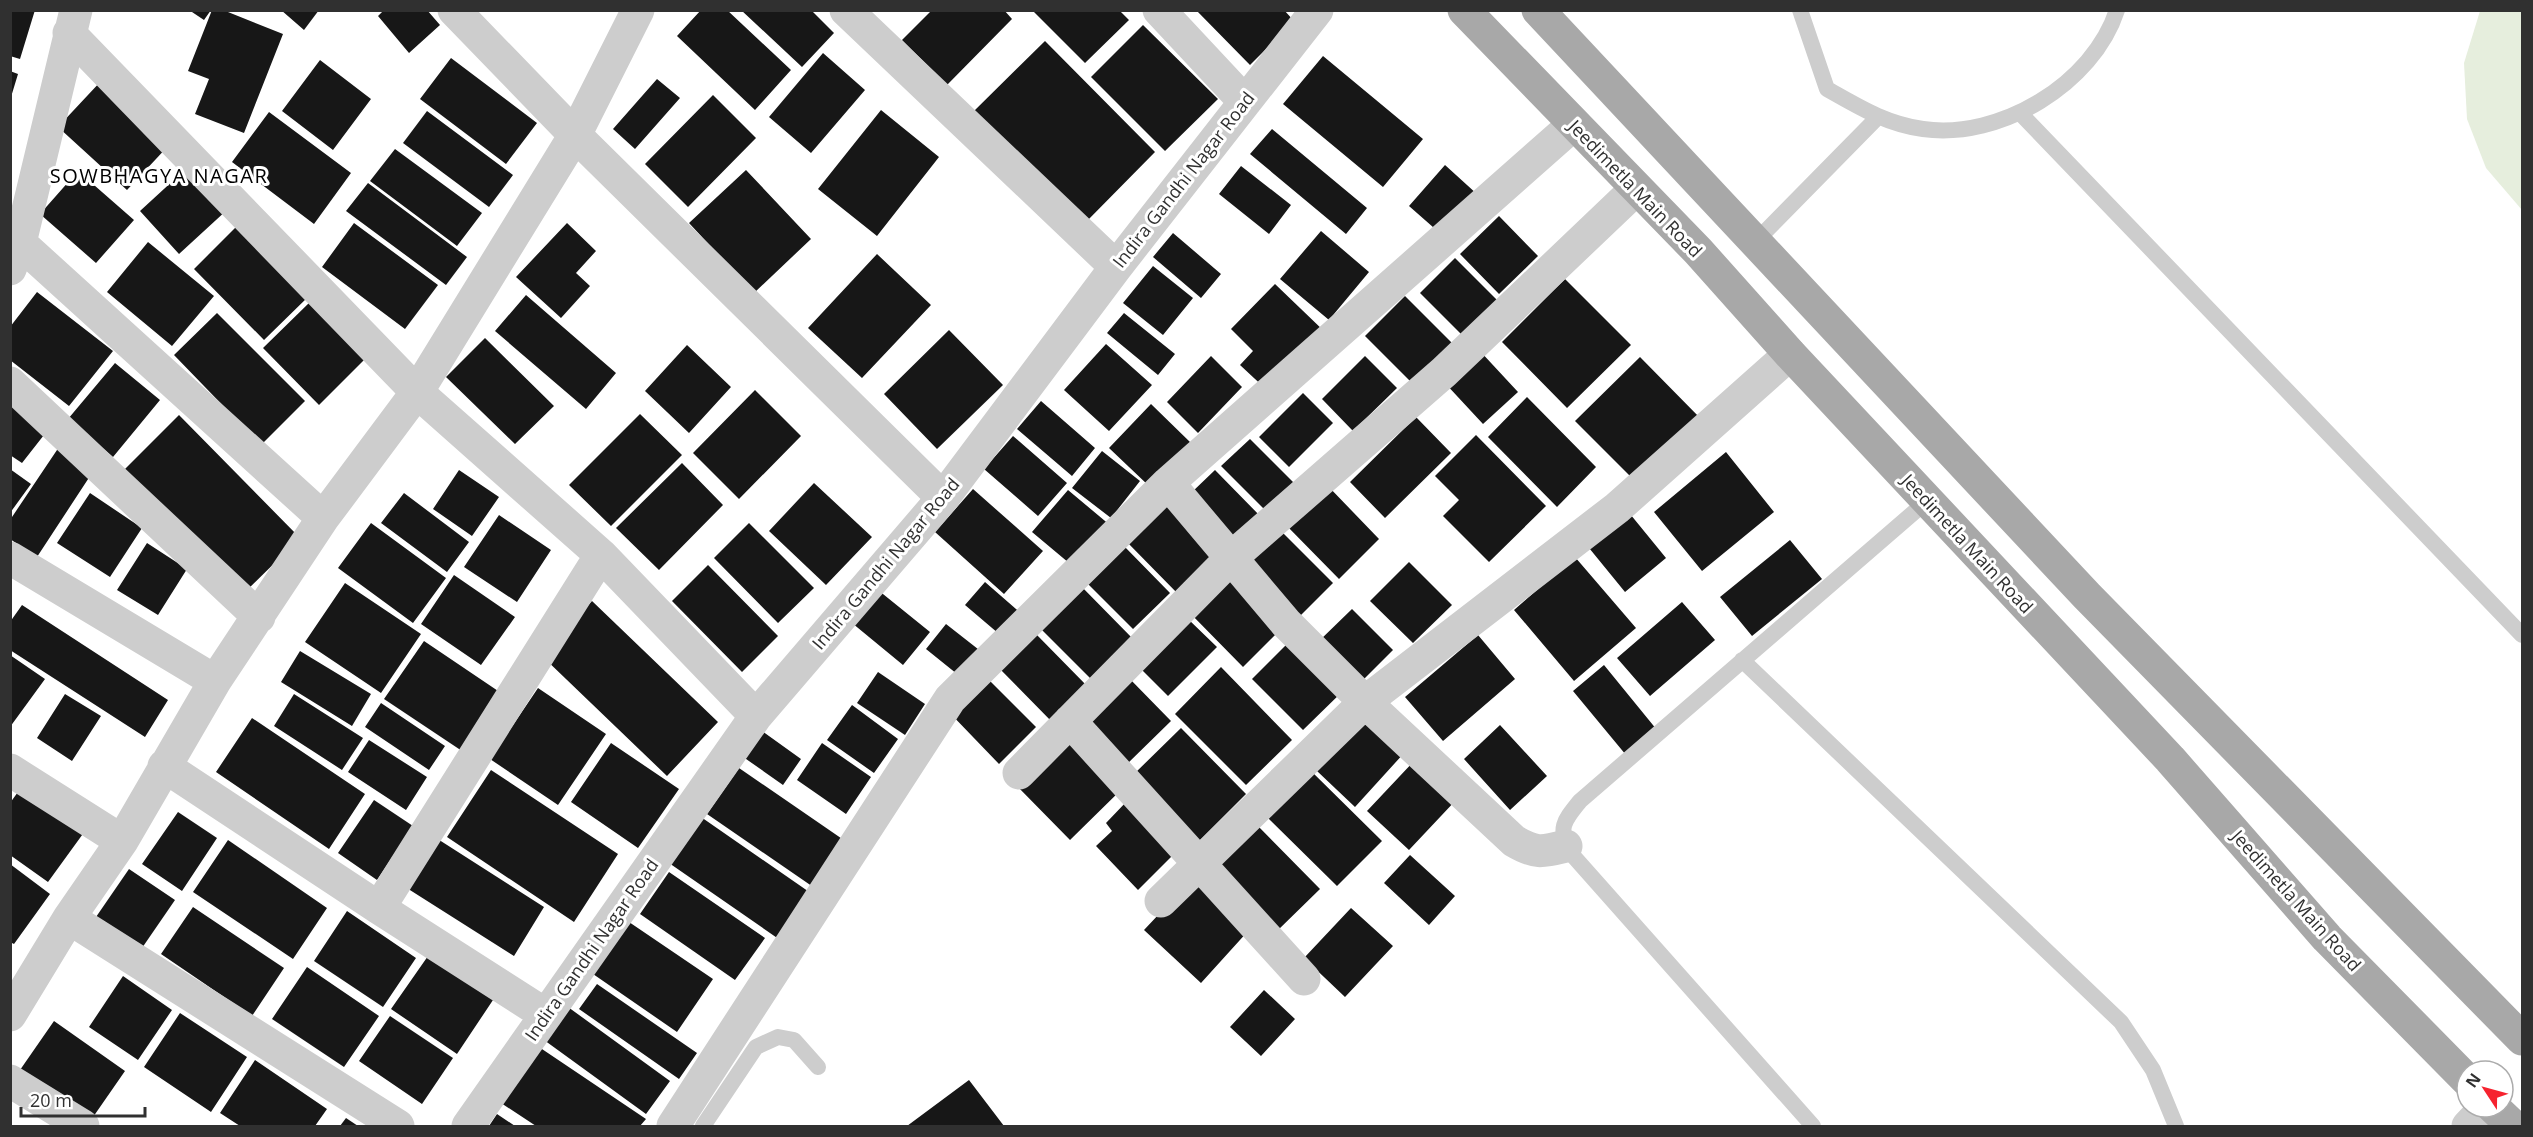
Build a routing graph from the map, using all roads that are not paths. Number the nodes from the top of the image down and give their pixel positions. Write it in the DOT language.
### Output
graph roads {
  1 [pos="454,10"];
  2 [pos="638,10"];
  3 [pos="846,10"];
  4 [pos="1160,10"];
  5 [pos="1317,10"];
  6 [pos="1464,10"];
  7 [pos="1538,10"];
  8 [pos="1800,10"];
  9 [pos="2117,10"];
  10 [pos="72,22"];
  11 [pos="1245,102"];
  12 [pos="2020,114"];
  13 [pos="1877,118"];
  14 [pos="1573,125"];
  15 [pos="574,135"];
  16 [pos="1636,189"];
  17 [pos="1755,242"];
  18 [pos="15,256"];
  19 [pos="1116,267"];
  20 [pos="1790,354"];
  21 [pos="10,383"];
  22 [pos="417,392"];
  23 [pos="1168,483"];
  24 [pos="943,498"];
  25 [pos="1927,501"];
  26 [pos="322,518"];
  27 [pos="602,555"];
  28 [pos="10,558"];
  29 [pos="1232,558"];
  30 [pos="258,617"];
  31 [pos="2523,635"];
  32 [pos="1742,660"];
  33 [pos="215,681"];
  34 [pos="1365,702"];
  35 [pos="756,716"];
  36 [pos="1070,721"];
  37 [pos="164,766"];
  38 [pos="10,770"];
  39 [pos="1019,773"];
  40 [pos="122,841"];
  41 [pos="1566,846"];
  42 [pos="1200,864"];
  43 [pos="1161,901"];
  44 [pos="379,908"];
  45 [pos="69,918"];
  46 [pos="23,967"];
  47 [pos="1304,979"];
  48 [pos="10,1015"];
  49 [pos="546,1015"];
  50 [pos="2523,1039"];
  51 [pos="818,1067"];
  52 [pos="2455,1068"];
  53 [pos="10,1081"];
  54 [pos="83,1126"];
  55 [pos="398,1126"];
  56 [pos="468,1126"];
  57 [pos="673,1126"];
  58 [pos="703,1126"];
  59 [pos="1813,1126"];
  60 [pos="2176,1126"];
  1 -- 15 [label="street"];
  2 -- 15 [label="street"];
  3 -- 19 [label="street"];
  4 -- 11 [label="street"];
  5 -- 11 [label="street, Indira Gandhi Nagar Road"];
  6 -- 14 [label="main road, Jeedimetla Main Road"];
  7 -- 17 [label="main road"];
  8 -- 13 [label="lane"];
  9 -- 12 [label="lane"];
  10 -- 18 [label="street"];
  10 -- 22 [label="street"];
  11 -- 19 [label="street, Indira Gandhi Nagar Road"];
  12 -- 13 [label="lane"];
  12 -- 31 [label="lane"];
  13 -- 17 [label="lane"];
  14 -- 16 [label="main road, Jeedimetla Main Road"];
  14 -- 23 [label="street"];
  15 -- 22 [label="street"];
  15 -- 24 [label="street"];
  16 -- 20 [label="main road, Jeedimetla Main Road"];
  16 -- 29 [label="street"];
  17 -- 50 [label="main road"];
  18 -- 26 [label="street"];
  19 -- 24 [label="street, Indira Gandhi Nagar Road"];
  20 -- 25 [label="main road, Jeedimetla Main Road"];
  20 -- 34 [label="street"];
  21 -- 30 [label="street"];
  22 -- 26 [label="street"];
  22 -- 27 [label="street"];
  23 -- 29 [label="street"];
  23 -- 57 [label="street"];
  24 -- 35 [label="street, Indira Gandhi Nagar Road"];
  25 -- 32 [label="lane"];
  25 -- 52 [label="main road, Jeedimetla Main Road"];
  26 -- 30 [label="street"];
  27 -- 35 [label="street"];
  27 -- 44 [label="street"];
  28 -- 33 [label="street"];
  29 -- 34 [label="street"];
  29 -- 36 [label="street"];
  30 -- 33 [label="street"];
  32 -- 41 [label="lane"];
  32 -- 60 [label="lane"];
  33 -- 37 [label="street"];
  34 -- 41 [label="street"];
  34 -- 42 [label="street"];
  35 -- 49 [label="street, Indira Gandhi Nagar Road"];
  36 -- 39 [label="street"];
  36 -- 42 [label="street"];
  37 -- 40 [label="street"];
  37 -- 44 [label="street"];
  38 -- 40 [label="street"];
  40 -- 45 [label="street"];
  41 -- 59 [label="lane"];
  42 -- 43 [label="street"];
  42 -- 47 [label="street"];
  44 -- 49 [label="street"];
  45 -- 46 [label="street"];
  45 -- 55 [label="street"];
  46 -- 48 [label="street"];
  49 -- 56 [label="street, Indira Gandhi Nagar Road"];
  51 -- 58 [label="lane"];
  53 -- 54 [label="street"];
}
